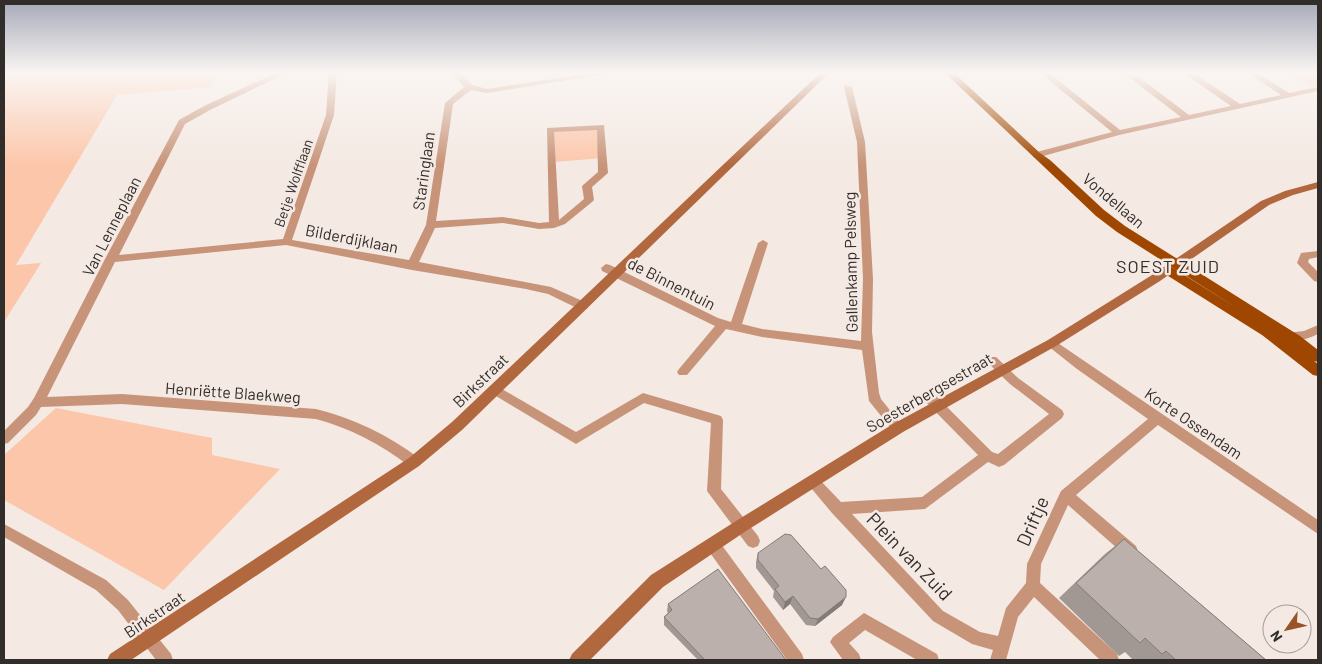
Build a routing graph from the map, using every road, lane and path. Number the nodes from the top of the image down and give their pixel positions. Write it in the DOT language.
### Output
graph roads {
  1 [pos="219,103"];
  2 [pos="331,103"];
  3 [pos="449,103"];
  4 [pos="793,103"];
  5 [pos="852,103"];
  6 [pos="980,103"];
  7 [pos="1081,103"];
  8 [pos="1168,103"];
  9 [pos="1232,103"];
  10 [pos="1259,103"];
  11 [pos="1239,108"];
  12 [pos="1188,118"];
  13 [pos="1118,133"];
  14 [pos="1036,155"];
  15 [pos="1318,185"];
  16 [pos="554,225"];
  17 [pos="431,226"];
  18 [pos="286,242"];
  19 [pos="763,243"];
  20 [pos="1318,254"];
  21 [pos="110,259"];
  22 [pos="412,266"];
  23 [pos="1172,268"];
  24 [pos="611,271"];
  25 [pos="1318,278"];
  26 [pos="583,306"];
  27 [pos="729,326"];
  28 [pos="1318,329"];
  29 [pos="1291,336"];
  30 [pos="1052,343"];
  31 [pos="868,346"];
  32 [pos="1318,356"];
  33 [pos="997,365"];
  34 [pos="1318,370"];
  35 [pos="683,372"];
  36 [pos="495,390"];
  37 [pos="927,394"];
  38 [pos="38,402"];
  39 [pos="938,406"];
  40 [pos="1158,418"];
  41 [pos="898,428"];
  42 [pos="4,439"];
  43 [pos="987,456"];
  44 [pos="414,462"];
  45 [pos="813,482"];
  46 [pos="1066,495"];
  47 [pos="837,509"];
  48 [pos="741,526"];
  49 [pos="1318,528"];
  50 [pos="4,530"];
  51 [pos="753,541"];
  52 [pos="713,545"];
  53 [pos="1140,560"];
  54 [pos="1033,586"];
  55 [pos="149,638"];
  56 [pos="1003,645"];
  57 [pos="116,660"];
  58 [pos="165,660"];
  59 [pos="578,660"];
  60 [pos="796,660"];
  61 [pos="853,660"];
  62 [pos="932,660"];
  63 [pos="998,660"];
  64 [pos="1111,660"];
  1 -- 21 [label="street, Van Lenneplaan"];
  2 -- 18 [label="street, Betje Wolfflaan"];
  3 -- 17 [label="street, Staringlaan"];
  4 -- 24 [label="main road, Birkstraat"];
  5 -- 31 [label="street, Gallenkamp Pelsweg"];
  6 -- 14 [label="main road, Vondellaan"];
  7 -- 13 [label="street"];
  8 -- 12 [label="street"];
  9 -- 11 [label="street"];
  10 -- 11 [label="street"];
  11 -- 12 [label="street"];
  12 -- 13 [label="street"];
  13 -- 14 [label="street"];
  14 -- 23 [label="main road, Vondellaan"];
  15 -- 23 [label="main road, Soesterbergsestraat"];
  16 -- 16 [label="street"];
  16 -- 17 [label="street"];
  17 -- 22 [label="street, Staringlaan"];
  18 -- 21 [label="street, Bilderdijklaan"];
  18 -- 22 [label="street, Bilderdijklaan"];
  19 -- 27 [label="street, de Binnentuin"];
  20 -- 25 [label="street"];
  21 -- 38 [label="street, Van Lenneplaan"];
  22 -- 26 [label="street, Bilderdijklaan"];
  23 -- 29 [label="main road"];
  23 -- 30 [label="main road, Soesterbergsestraat"];
  23 -- 34 [label="main road"];
  24 -- 26 [label="main road, Birkstraat"];
  24 -- 27 [label="street, de Binnentuin"];
  26 -- 36 [label="main road, Birkstraat"];
  27 -- 31 [label="street, de Binnentuin"];
  27 -- 35 [label="street, de Binnentuin"];
  28 -- 29 [label="street"];
  29 -- 32 [label="main road"];
  30 -- 33 [label="main road, Soesterbergsestraat"];
  30 -- 40 [label="street, Korte Ossendam"];
  31 -- 41 [label="street, Gallenkamp Pelsweg"];
  33 -- 39 [label="main road, Soesterbergsestraat"];
  33 -- 43 [label="street"];
  36 -- 44 [label="main road, Birkstraat"];
  36 -- 48 [label="street"];
  37 -- 39 [label="street"];
  38 -- 42 [label="street, Van Lenneplaan"];
  38 -- 44 [label="street, Henriëtte Blaekweg"];
  39 -- 41 [label="main road, Soesterbergsestraat"];
  39 -- 43 [label="street"];
  40 -- 46 [label="street, Driftje"];
  40 -- 49 [label="street, Korte Ossendam"];
  41 -- 45 [label="main road, Soesterbergsestraat"];
  43 -- 47 [label="street"];
  44 -- 55 [label="main road, Birkstraat"];
  45 -- 47 [label="street, Plein van Zuid"];
  45 -- 48 [label="main road, Soesterbergsestraat"];
  46 -- 53 [label="street"];
  46 -- 54 [label="street, Driftje"];
  47 -- 56 [label="street, Plein van Zuid"];
  48 -- 51 [label="street"];
  48 -- 52 [label="main road, Soesterbergsestraat"];
  50 -- 55 [label="street"];
  52 -- 59 [label="main road, Soesterbergsestraat"];
  52 -- 60 [label="street"];
  54 -- 56 [label="street"];
  54 -- 64 [label="street"];
  55 -- 57 [label="main road, Birkstraat"];
  55 -- 58 [label="street"];
  56 -- 63 [label="street"];
  61 -- 62 [label="street"];
}
